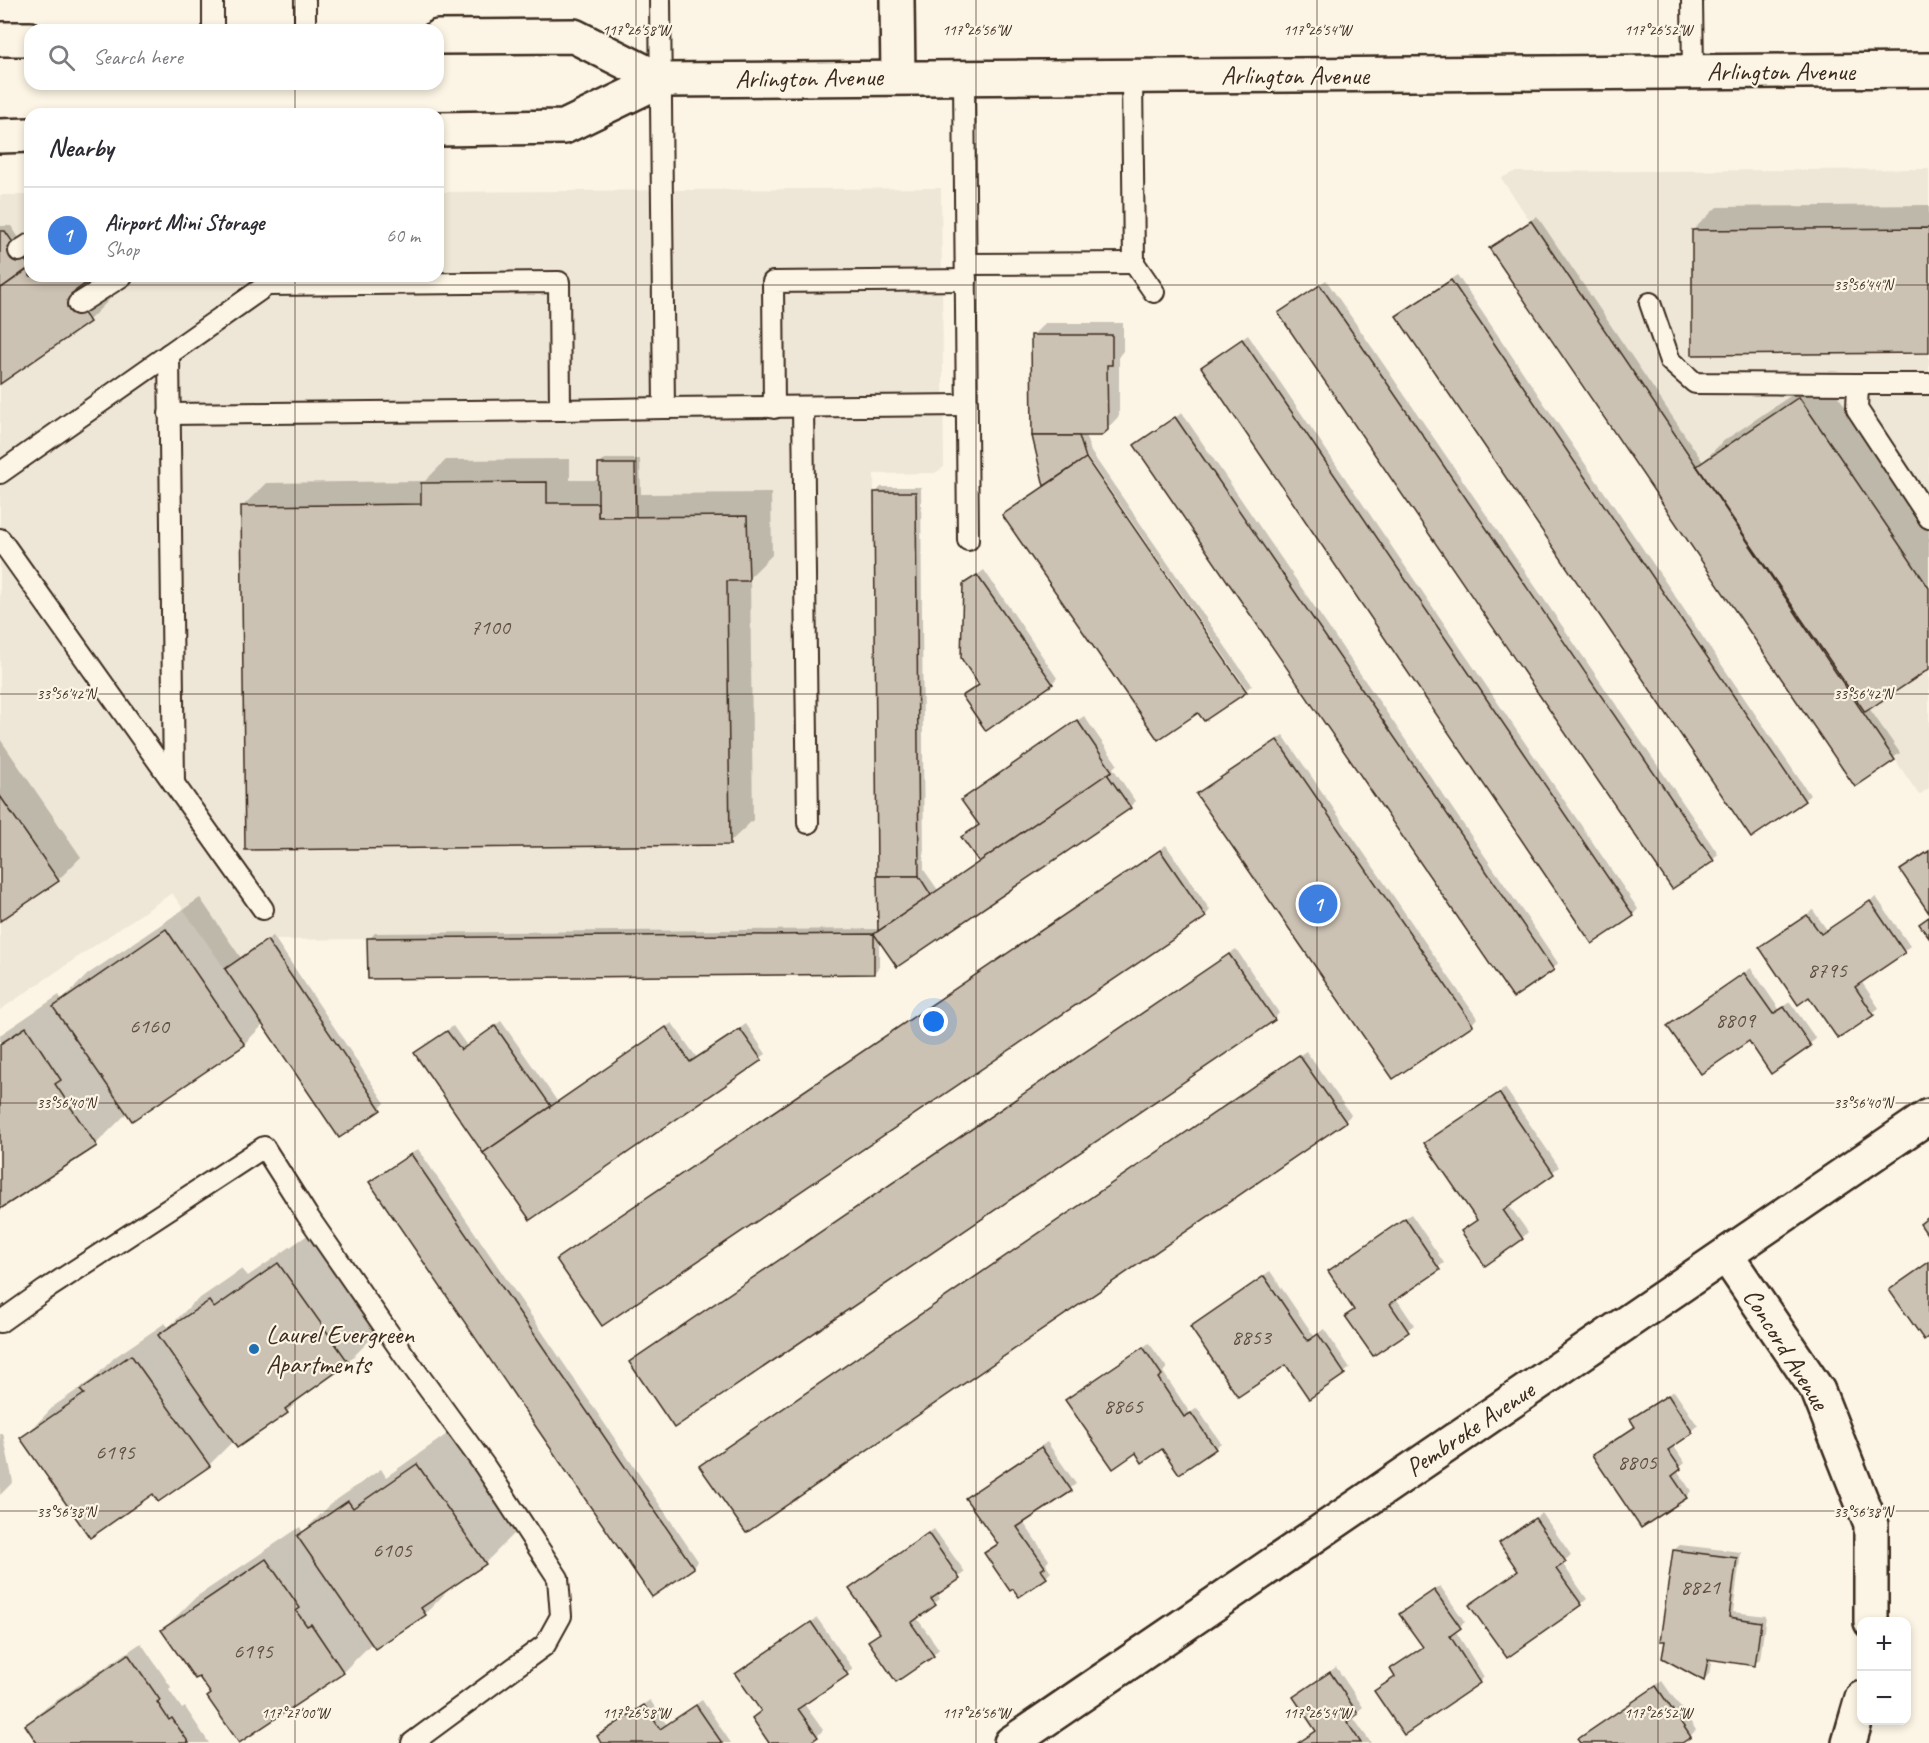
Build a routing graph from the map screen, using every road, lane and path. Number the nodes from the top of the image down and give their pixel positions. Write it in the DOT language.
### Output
graph roads {
  1 [pos="213,0"];
  2 [pos="305,0"];
  3 [pos="660,0"];
  4 [pos="897,0"];
  5 [pos="1692,0"];
  6 [pos="213,24"];
  7 [pos="305,24"];
  8 [pos="444,37"];
  9 [pos="0,39"];
  10 [pos="24,39"];
  11 [pos="1929,70"];
  12 [pos="1693,72"];
  13 [pos="1132,76"];
  14 [pos="898,77"];
  15 [pos="964,77"];
  16 [pos="661,80"];
  17 [pos="444,129"];
  18 [pos="24,135"];
  19 [pos="0,136"];
  20 [pos="1134,263"];
  21 [pos="966,272"];
  22 [pos="113,282"];
  23 [pos="1154,292"];
  24 [pos="1650,303"];
  25 [pos="78,304"];
  26 [pos="169,354"];
  27 [pos="1858,384"];
  28 [pos="1929,384"];
  29 [pos="967,405"];
  30 [pos="803,407"];
  31 [pos="664,408"];
  32 [pos="774,408"];
  33 [pos="560,410"];
  34 [pos="169,414"];
  35 [pos="0,473"];
  36 [pos="1929,518"];
  37 [pos="0,539"];
  38 [pos="968,540"];
  39 [pos="174,784"];
  40 [pos="808,823"];
  41 [pos="263,909"];
  42 [pos="1929,1116"];
  43 [pos="1726,1254"];
  44 [pos="0,1322"];
  45 [pos="1871,1617"];
  46 [pos="1857,1715"];
  47 [pos="412,1743"];
  48 [pos="1011,1743"];
  49 [pos="1849,1743"];
  1 -- 6 [label="lane"];
  2 -- 7 [label="lane"];
  3 -- 16 [label="lane"];
  4 -- 14 [label="main road"];
  5 -- 12 [label="lane"];
  8 -- 16 [label="main road, Arlington Avenue"];
  9 -- 10 [label="main road"];
  11 -- 12 [label="main road, Arlington Avenue"];
  12 -- 13 [label="main road, Arlington Avenue"];
  13 -- 15 [label="main road, Arlington Avenue"];
  13 -- 20 [label="lane"];
  14 -- 15 [label="main road, Arlington Avenue"];
  14 -- 16 [label="main road, Arlington Avenue"];
  15 -- 21 [label="lane"];
  16 -- 17 [label="main road, Arlington Avenue"];
  16 -- 31 [label="lane"];
  18 -- 19 [label="main road"];
  20 -- 21 [label="lane"];
  20 -- 23 [label="lane"];
  21 -- 29 [label="lane"];
  21 -- 32 [label="lane"];
  22 -- 25 [label="lane"];
  24 -- 27 [label="lane"];
  26 -- 33 [label="lane"];
  26 -- 34 [label="lane"];
  26 -- 35 [label="lane"];
  27 -- 28 [label="lane"];
  27 -- 36 [label="lane"];
  29 -- 30 [label="lane"];
  29 -- 38 [label="lane"];
  30 -- 32 [label="lane"];
  30 -- 40 [label="lane"];
  31 -- 32 [label="lane"];
  31 -- 33 [label="lane"];
  33 -- 34 [label="lane"];
  34 -- 39 [label="lane"];
  37 -- 39 [label="lane"];
  39 -- 41 [label="lane"];
  42 -- 43 [label="main road, Pembroke Avenue"];
  43 -- 45 [label="main road, Concord Avenue"];
  43 -- 48 [label="main road, Pembroke Avenue"];
  44 -- 47 [label="lane"];
  46 -- 49 [label="main road"];
}
